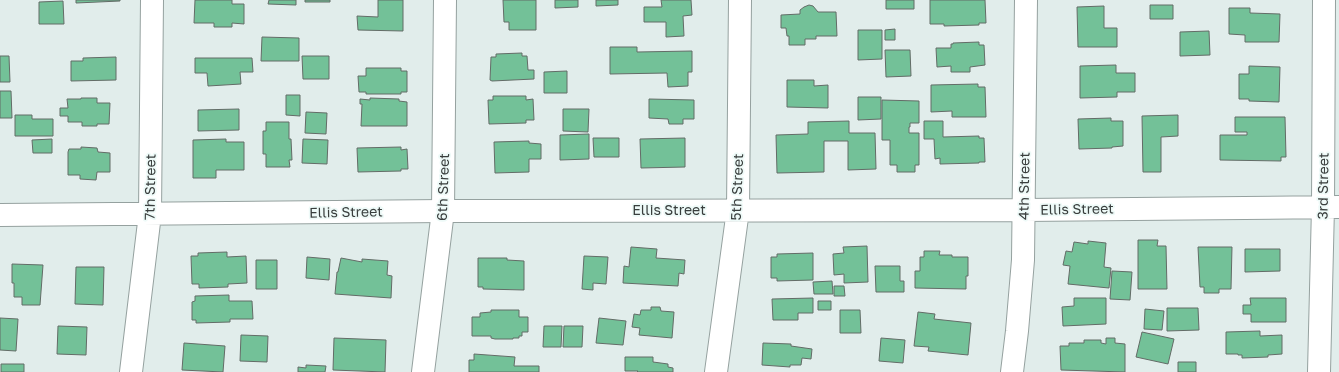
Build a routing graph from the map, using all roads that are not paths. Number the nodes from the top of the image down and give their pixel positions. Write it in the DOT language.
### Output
graph roads {
  1 [pos="152,0"];
  2 [pos="445,0"];
  3 [pos="740,0"];
  4 [pos="1026,0"];
  5 [pos="1324,0"];
  6 [pos="1331,207"];
  7 [pos="738,210"];
  8 [pos="1024,210"];
  9 [pos="443,211"];
  10 [pos="150,214"];
  11 [pos="0,215"];
  12 [pos="131,372"];
  13 [pos="424,372"];
  14 [pos="716,372"];
  15 [pos="1012,372"];
  16 [pos="1319,372"];
  1 -- 10 [label="street, 7th Street"];
  2 -- 9 [label="street, 6th Street"];
  3 -- 7 [label="street, 5th Street"];
  4 -- 8 [label="street, 4th Street"];
  5 -- 6 [label="street, 3rd Street"];
  6 -- 8 [label="street, Ellis Street"];
  6 -- 16 [label="street, 3rd Street"];
  7 -- 8 [label="street, Ellis Street"];
  7 -- 9 [label="street, Ellis Street"];
  7 -- 14 [label="street, 5th Street"];
  8 -- 15 [label="street, 4th Street"];
  9 -- 10 [label="street, Ellis Street"];
  9 -- 13 [label="street, 6th Street"];
  10 -- 11 [label="street, Ellis Street"];
  10 -- 12 [label="street, 7th Street"];
}
